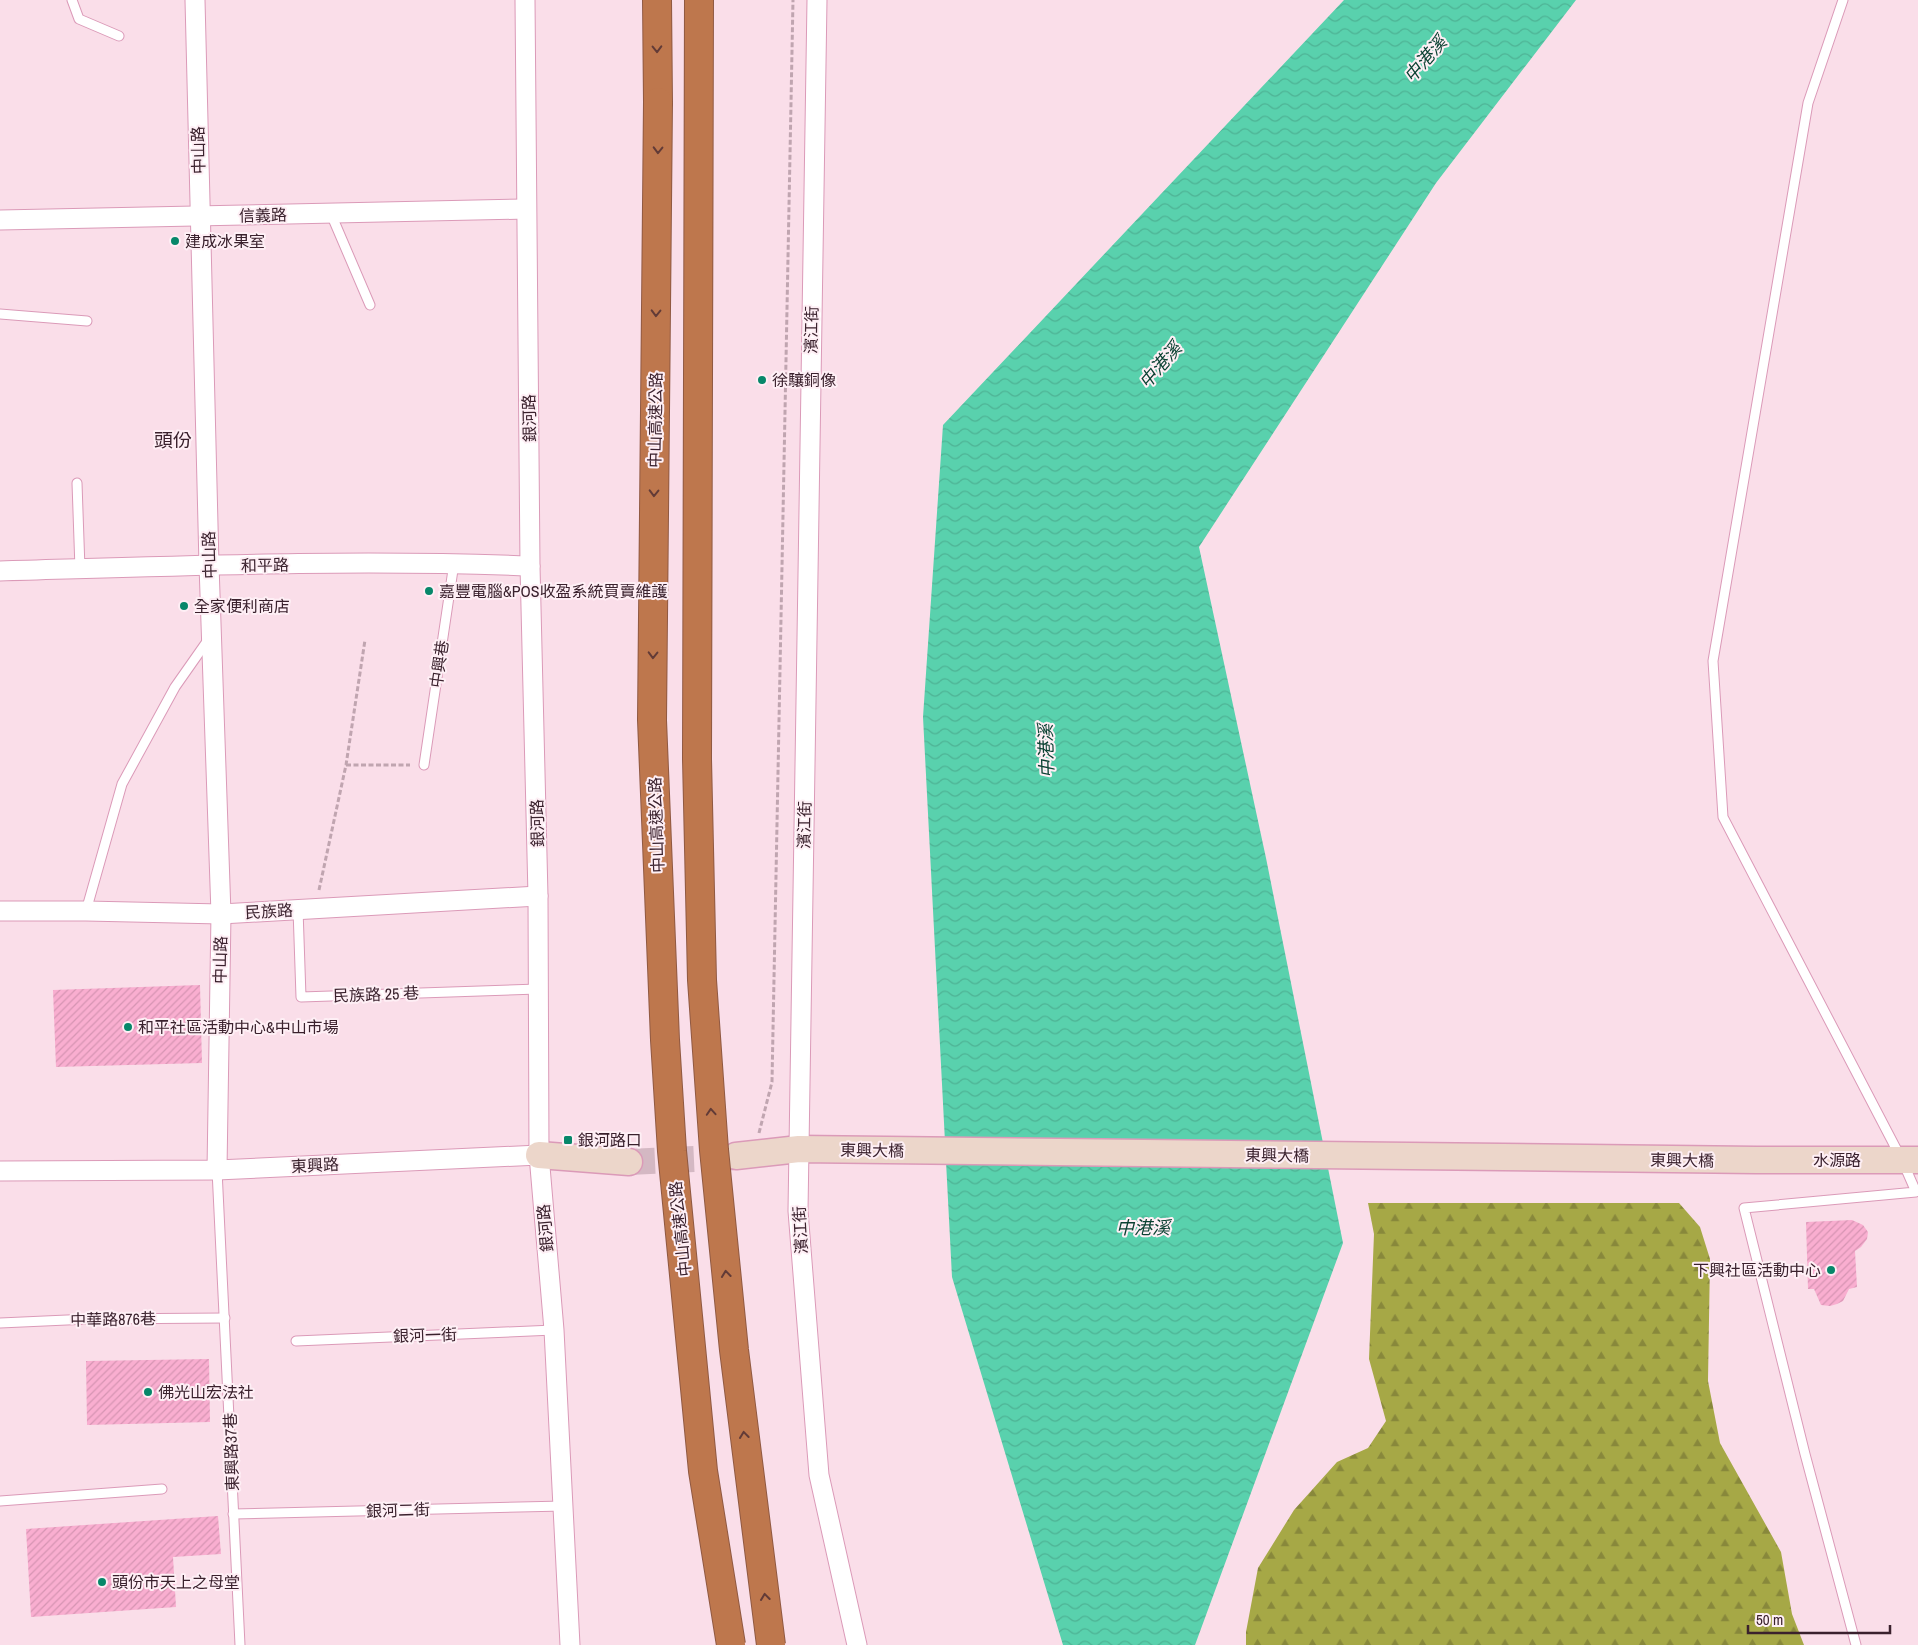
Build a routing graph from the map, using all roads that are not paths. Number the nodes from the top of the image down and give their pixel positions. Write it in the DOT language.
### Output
graph roads {
  1 [pos="72,0"];
  2 [pos="195,0"];
  3 [pos="525,0"];
  4 [pos="657,0"];
  5 [pos="699,0"];
  6 [pos="817,0"];
  7 [pos="1843,0"];
  8 [pos="119,36"];
  9 [pos="526,209"];
  10 [pos="331,214"];
  11 [pos="200,216"];
  12 [pos="0,220"];
  13 [pos="370,305"];
  14 [pos="0,314"];
  15 [pos="87,321"];
  16 [pos="77,483"];
  17 [pos="454,563"];
  18 [pos="209,565"];
  19 [pos="530,566"];
  20 [pos="80,569"];
  21 [pos="0,571"];
  22 [pos="211,636"];
  23 [pos="424,765"];
  24 [pos="538,896"];
  25 [pos="307,909"];
  26 [pos="86,911"];
  27 [pos="0,912"];
  28 [pos="221,914"];
  29 [pos="538,989"];
  30 [pos="798,1149"];
  31 [pos="539,1155"];
  32 [pos="747,1156"];
  33 [pos="1756,1160"];
  34 [pos="1910,1160"];
  35 [pos="629,1162"];
  36 [pos="217,1170"];
  37 [pos="0,1171"];
  38 [pos="225,1318"];
  39 [pos="0,1323"];
  40 [pos="554,1330"];
  41 [pos="296,1341"];
  42 [pos="162,1489"];
  43 [pos="0,1500"];
  44 [pos="564,1506"];
  45 [pos="233,1514"];
  46 [pos="240,1645"];
  47 [pos="570,1645"];
  48 [pos="731,1645"];
  49 [pos="771,1645"];
  50 [pos="856,1645"];
  51 [pos="1856,1645"];
  1 -- 8 [label="lane"];
  2 -- 11 [label="street, 中山路"];
  3 -- 9 [label="street, 銀河路"];
  4 -- 48 [label="highway, 中山高速公路, one-way, bridge"];
  49 -- 5 [label="highway, one-way, bridge"];
  6 -- 30 [label="street, 濱江街"];
  7 -- 34 [label="lane"];
  9 -- 10 [label="street, 信義路"];
  9 -- 19 [label="street, 銀河路"];
  10 -- 11 [label="street, 信義路"];
  10 -- 13 [label="lane"];
  11 -- 12 [label="street, 信義路"];
  11 -- 18 [label="street, 中山路"];
  14 -- 15 [label="lane"];
  16 -- 20 [label="lane"];
  17 -- 18 [label="street, 和平路"];
  17 -- 19 [label="street, 和平路"];
  17 -- 23 [label="lane, 中興巷"];
  18 -- 20 [label="street, 和平路"];
  18 -- 22 [label="street, 中山路"];
  19 -- 24 [label="street, 銀河路"];
  20 -- 21 [label="street, 和平路"];
  22 -- 26 [label="lane"];
  22 -- 28 [label="street, 中山路"];
  24 -- 25 [label="street, 民族路"];
  24 -- 29 [label="street, 銀河路"];
  25 -- 28 [label="street, 民族路"];
  25 -- 29 [label="lane, 民族路 25 巷"];
  26 -- 27 [label="street, 民族路"];
  26 -- 28 [label="street, 民族路"];
  28 -- 36 [label="street, 中山路"];
  29 -- 31 [label="street, 銀河路"];
  30 -- 32 [label="street, 東興大橋"];
  30 -- 33 [label="street, 東興大橋"];
  30 -- 50 [label="street, 濱江街"];
  31 -- 35 [label="street, 東興路"];
  31 -- 36 [label="street, 東興路"];
  31 -- 40 [label="street, 銀河路"];
  33 -- 34 [label="street, 水源路"];
  34 -- 51 [label="lane"];
  36 -- 37 [label="street, 東興路"];
  36 -- 38 [label="lane, 東興路37巷"];
  38 -- 39 [label="lane, 中華路876巷"];
  38 -- 45 [label="lane, 東興路37巷"];
  40 -- 41 [label="lane, 銀河一街"];
  40 -- 44 [label="street, 銀河路"];
  42 -- 43 [label="lane"];
  44 -- 45 [label="lane, 銀河二街"];
  44 -- 47 [label="street, 銀河路"];
  45 -- 46 [label="lane, 東興路37巷"];
}
